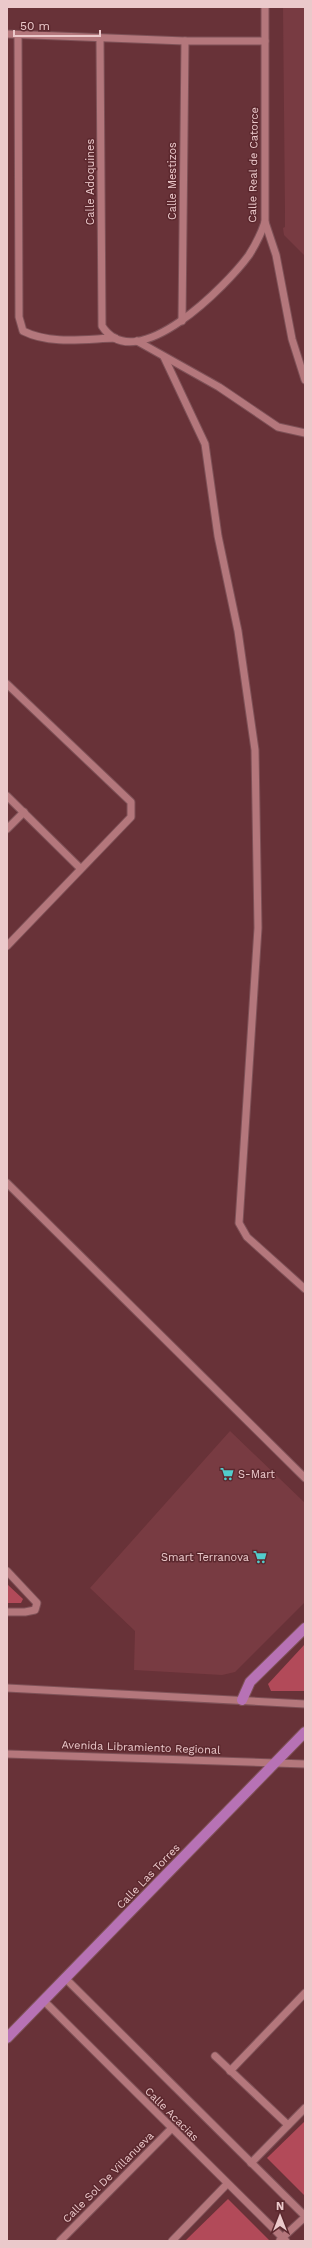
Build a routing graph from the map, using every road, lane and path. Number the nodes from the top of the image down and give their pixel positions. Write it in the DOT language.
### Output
graph roads {
  1 [pos="265,7"];
  2 [pos="7,34"];
  3 [pos="18,35"];
  4 [pos="100,39"];
  5 [pos="265,41"];
  6 [pos="185,42"];
  7 [pos="265,222"];
  8 [pos="182,321"];
  9 [pos="115,338"];
  10 [pos="137,341"];
  11 [pos="164,357"];
  12 [pos="305,380"];
  13 [pos="305,432"];
  14 [pos="7,684"];
  15 [pos="7,796"];
  16 [pos="24,812"];
  17 [pos="7,828"];
  18 [pos="80,868"];
  19 [pos="7,946"];
  20 [pos="7,1183"];
  21 [pos="305,1289"];
  22 [pos="305,1478"];
  23 [pos="7,1571"];
  24 [pos="7,1612"];
  25 [pos="305,1628"];
  26 [pos="7,1688"];
  27 [pos="242,1700"];
  28 [pos="305,1704"];
  29 [pos="305,1732"];
  30 [pos="7,1754"];
  31 [pos="275,1763"];
  32 [pos="305,1764"];
  33 [pos="65,1978"];
  34 [pos="305,1993"];
  35 [pos="44,2000"];
  36 [pos="7,2038"];
  37 [pos="215,2056"];
  38 [pos="230,2072"];
  39 [pos="305,2108"];
  40 [pos="288,2125"];
  41 [pos="171,2129"];
  42 [pos="251,2163"];
  43 [pos="227,2184"];
  44 [pos="305,2217"];
  45 [pos="283,2240"];
  46 [pos="60,2241"];
  47 [pos="172,2241"];
  1 -- 5 [label="street, Calle Real de Catorce"];
  2 -- 3 [label="street"];
  3 -- 4 [label="street"];
  3 -- 9 [label="street, Calle Real de Catorce"];
  4 -- 6 [label="street"];
  4 -- 9 [label="street, Calle Adoquines"];
  5 -- 6 [label="street"];
  5 -- 7 [label="street, Calle Real de Catorce"];
  6 -- 8 [label="street, Calle Mestizos"];
  7 -- 8 [label="street, Calle Real de Catorce"];
  7 -- 12 [label="street"];
  8 -- 10 [label="street, Calle Real de Catorce"];
  9 -- 10 [label="street, Calle Real de Catorce"];
  10 -- 11 [label="street"];
  11 -- 13 [label="street"];
  11 -- 21 [label="street"];
  14 -- 18 [label="street"];
  15 -- 16 [label="street"];
  16 -- 17 [label="street"];
  16 -- 18 [label="street"];
  18 -- 19 [label="street"];
  20 -- 22 [label="street"];
  23 -- 24 [label="street"];
  25 -- 27 [label="main road"];
  26 -- 27 [label="street"];
  27 -- 28 [label="street"];
  29 -- 31 [label="main road, Calle Las Torres"];
  30 -- 31 [label="street, Avenida Libramiento Regional"];
  31 -- 32 [label="street, Avenida Libramiento Regional"];
  31 -- 33 [label="main road, Calle Las Torres"];
  33 -- 35 [label="main road, Calle Las Torres"];
  33 -- 42 [label="street, Calle Acacias"];
  34 -- 38 [label="street"];
  35 -- 36 [label="main road, Calle Las Torres"];
  35 -- 41 [label="street, Calle Acacias"];
  37 -- 38 [label="street"];
  38 -- 40 [label="street"];
  39 -- 40 [label="street"];
  40 -- 42 [label="street"];
  41 -- 43 [label="street, Calle Acacias"];
  41 -- 46 [label="street, Calle Sol De Villanueva"];
  42 -- 44 [label="street, Calle Acacias"];
  43 -- 45 [label="street, Calle Acacias"];
  43 -- 47 [label="street"];
  44 -- 45 [label="street"];
}
